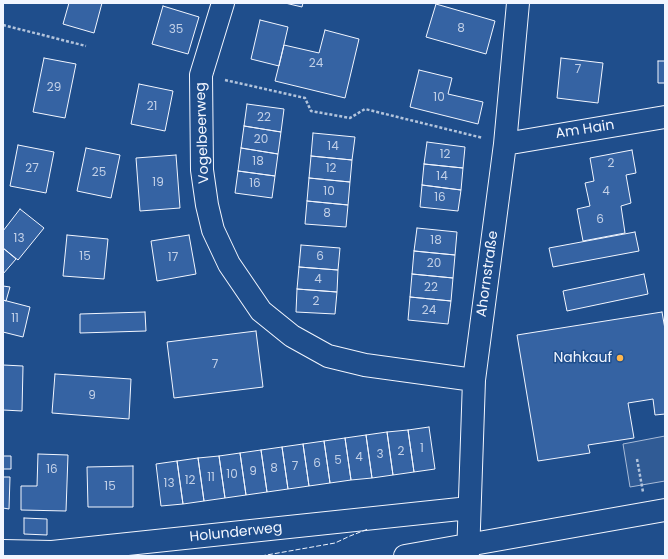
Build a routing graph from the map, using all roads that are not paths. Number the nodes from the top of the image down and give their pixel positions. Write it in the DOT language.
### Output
graph roads {
  1 [pos="223,3"];
  2 [pos="518,3"];
  3 [pos="665,117"];
  4 [pos="505,144"];
  5 [pos="474,380"];
  6 [pos="469,508"];
  7 [pos="656,512"];
  8 [pos="3,551"];
  9 [pos="468,551"];
  10 [pos="405,556"];
  1 -- 5 [label="street, Vogelbeerweg"];
  2 -- 4 [label="street, Ahornstraße"];
  3 -- 4 [label="street, Am Hain"];
  4 -- 5 [label="street, Ahornstraße"];
  5 -- 6 [label="street, Ahornstraße"];
  6 -- 8 [label="street, Holunderweg"];
  6 -- 9 [label="street, Ahornstraße"];
  7 -- 9 [label="street"];
  9 -- 10 [label="street"];
}
